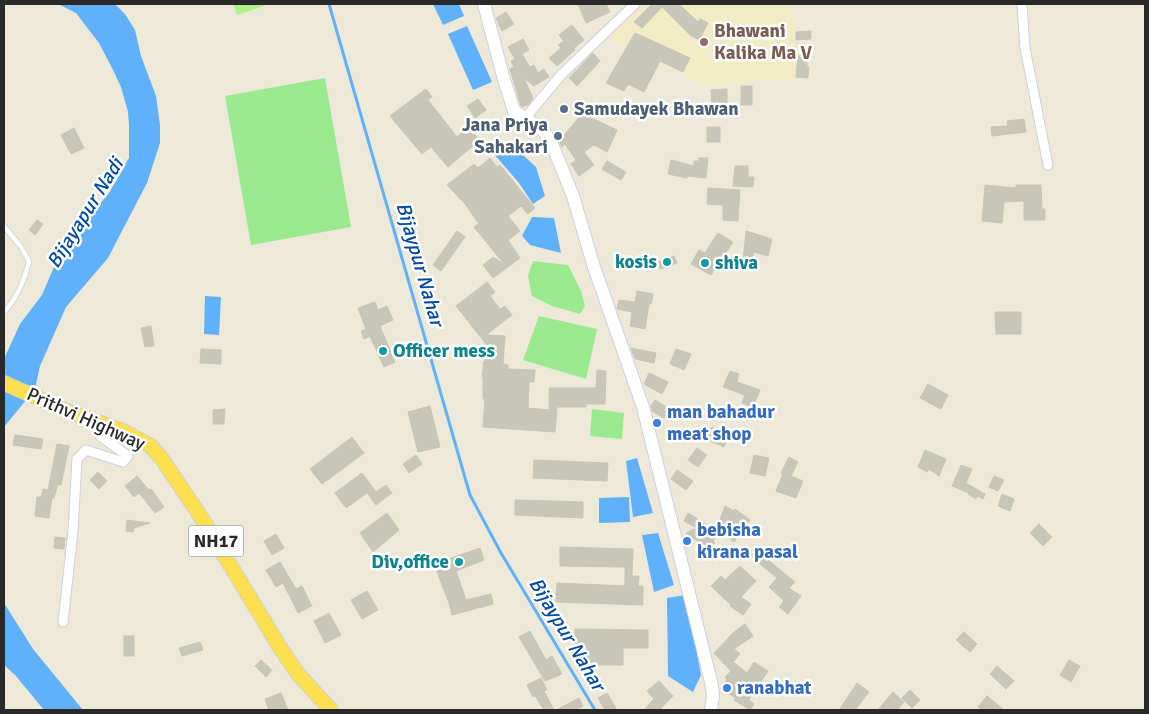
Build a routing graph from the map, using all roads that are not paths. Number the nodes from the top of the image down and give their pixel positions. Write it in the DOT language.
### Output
graph roads {
  1 [pos="484,4"];
  2 [pos="635,4"];
  3 [pos="1022,4"];
  4 [pos="526,117"];
  5 [pos="1048,165"];
  6 [pos="4,226"];
  7 [pos="4,312"];
  8 [pos="4,383"];
  9 [pos="96,421"];
  10 [pos="63,622"];
  11 [pos="331,710"];
  12 [pos="711,710"];
  1 -- 4 [label="main road"];
  2 -- 4 [label="street"];
  3 -- 5 [label="street"];
  4 -- 12 [label="main road"];
  6 -- 7 [label="lane"];
  8 -- 9 [label="highway, Prithvi Highway / NH17"];
  9 -- 10 [label="street"];
  9 -- 11 [label="highway, Prithvi Highway / NH17"];
}
